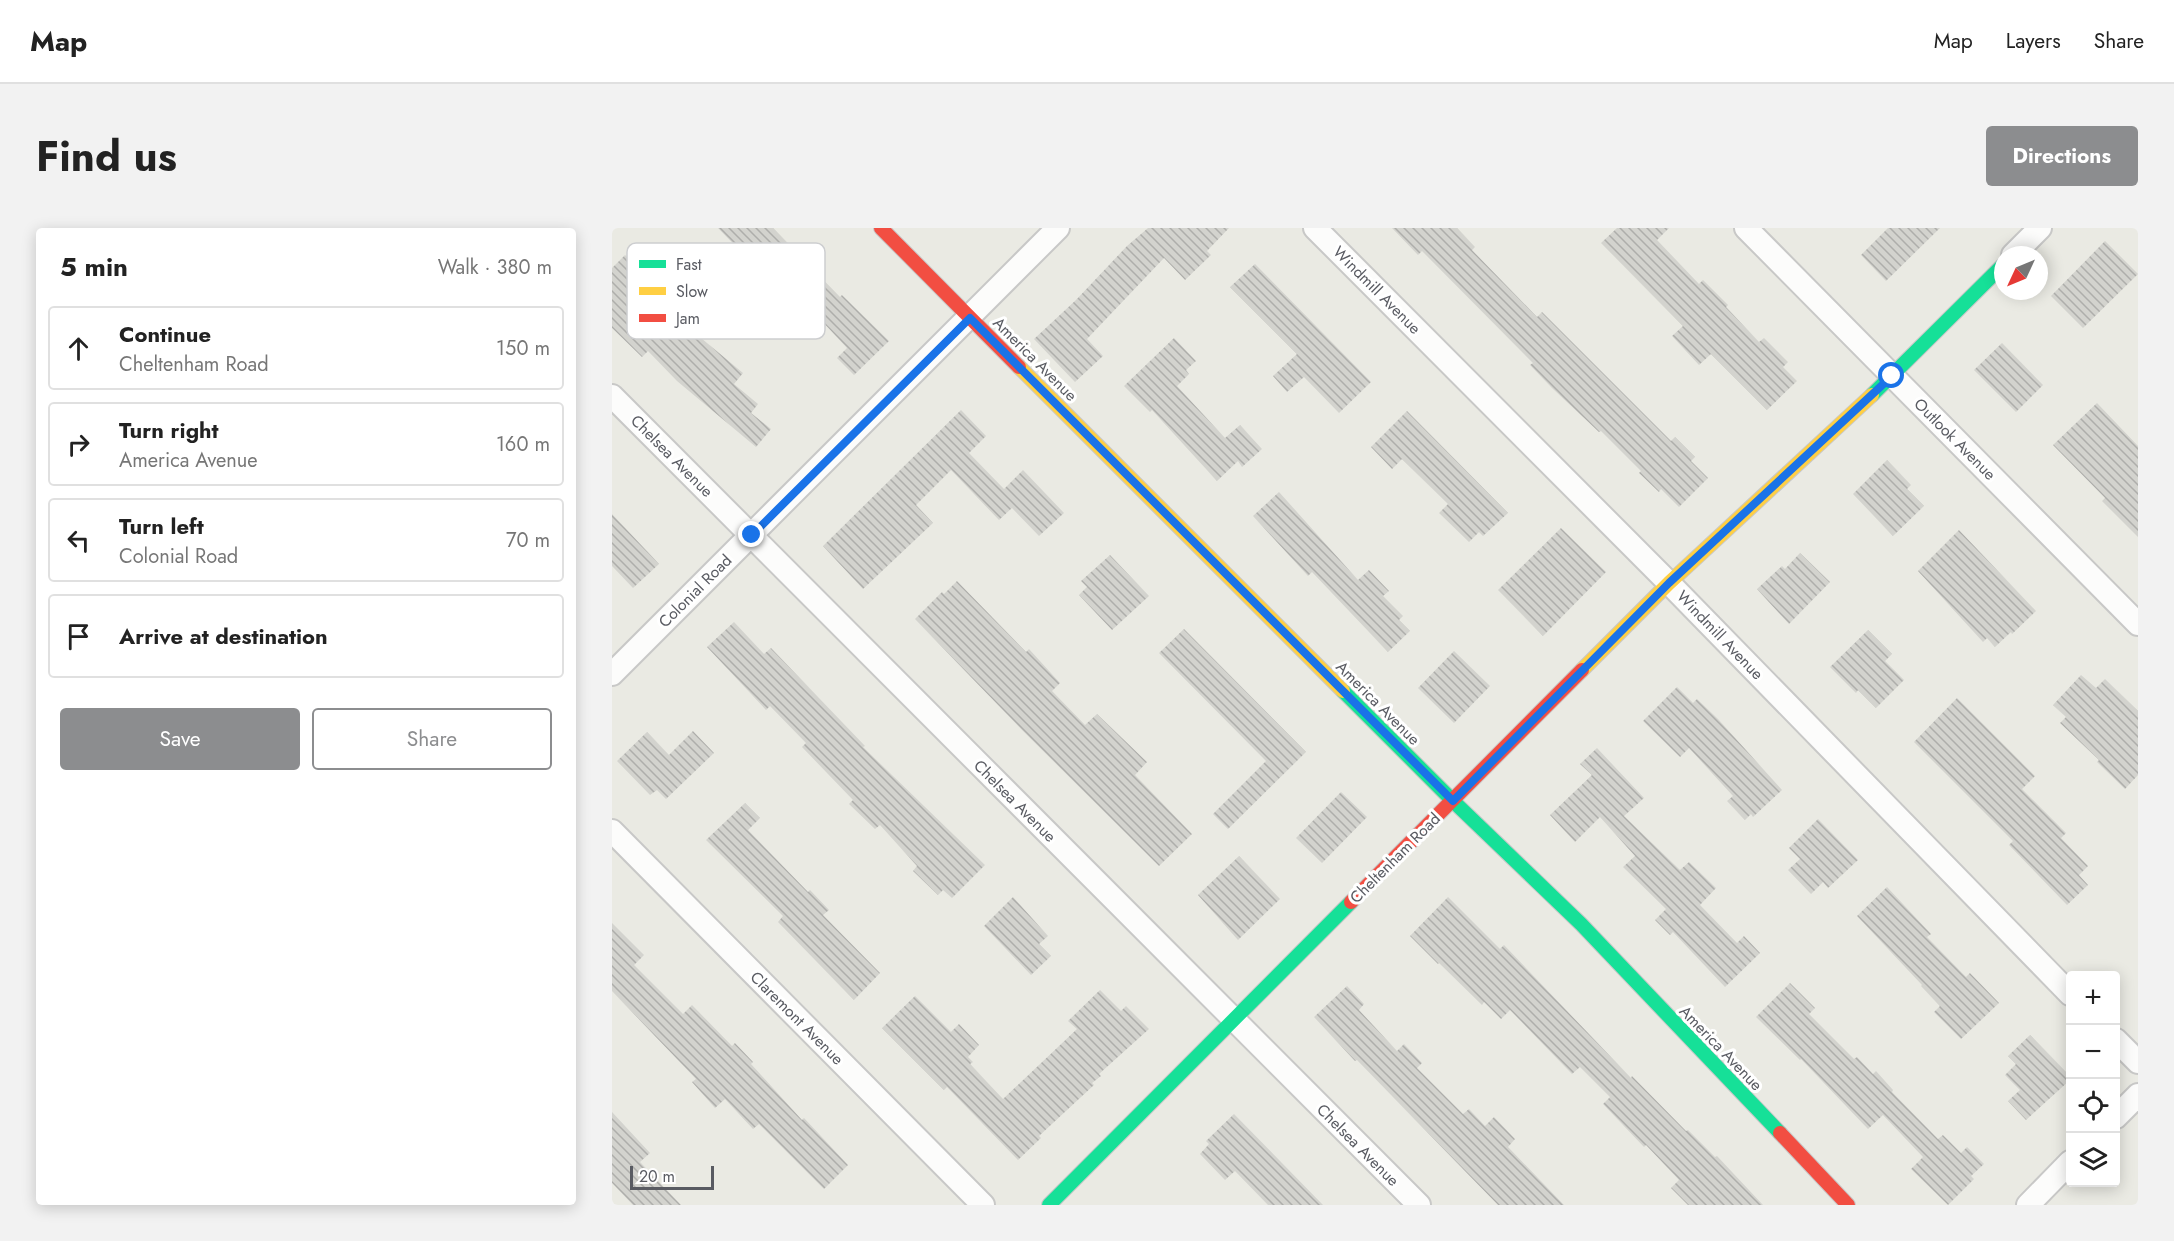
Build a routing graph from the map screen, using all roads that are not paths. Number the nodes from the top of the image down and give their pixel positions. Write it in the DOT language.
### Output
graph roads {
  1 [pos="880,228"];
  2 [pos="1058,228"];
  3 [pos="1315,228"];
  4 [pos="1746,228"];
  5 [pos="2040,228"];
  6 [pos="2022,246"];
  7 [pos="1994,274"];
  8 [pos="970,318"];
  9 [pos="1892,376"];
  10 [pos="612,396"];
  11 [pos="752,535"];
  12 [pos="1669,583"];
  13 [pos="2138,624"];
  14 [pos="612,674"];
  15 [pos="1453,801"];
  16 [pos="612,831"];
  17 [pos="2066,990"];
  18 [pos="1233,1020"];
  19 [pos="2120,1045"];
  20 [pos="2138,1062"];
  21 [pos="2138,1095"];
  22 [pos="2120,1112"];
  23 [pos="2066,1166"];
  24 [pos="983,1205"];
  25 [pos="1049,1205"];
  26 [pos="1419,1205"];
  27 [pos="1848,1205"];
  28 [pos="2028,1205"];
  1 -- 8 [label="street, America Avenue"];
  2 -- 8 [label="street, Colonial Road"];
  3 -- 12 [label="street, Windmill Avenue"];
  4 -- 9 [label="street, Outlook Avenue"];
  5 -- 6 [label="street"];
  7 -- 9 [label="street, Cheltenham Road"];
  8 -- 11 [label="street, Colonial Road"];
  8 -- 15 [label="street, America Avenue"];
  9 -- 12 [label="street, Cheltenham Road"];
  9 -- 13 [label="street, Outlook Avenue"];
  10 -- 11 [label="street, Chelsea Avenue"];
  11 -- 14 [label="street, Colonial Road"];
  11 -- 18 [label="street, Chelsea Avenue"];
  12 -- 15 [label="street, Cheltenham Road"];
  12 -- 17 [label="street, Windmill Avenue"];
  15 -- 18 [label="street, Cheltenham Road"];
  15 -- 27 [label="street, America Avenue"];
  16 -- 24 [label="street, Claremont Avenue"];
  18 -- 25 [label="street, Cheltenham Road"];
  18 -- 26 [label="street, Chelsea Avenue"];
  19 -- 20 [label="street"];
  21 -- 22 [label="street"];
  23 -- 28 [label="street"];
}
